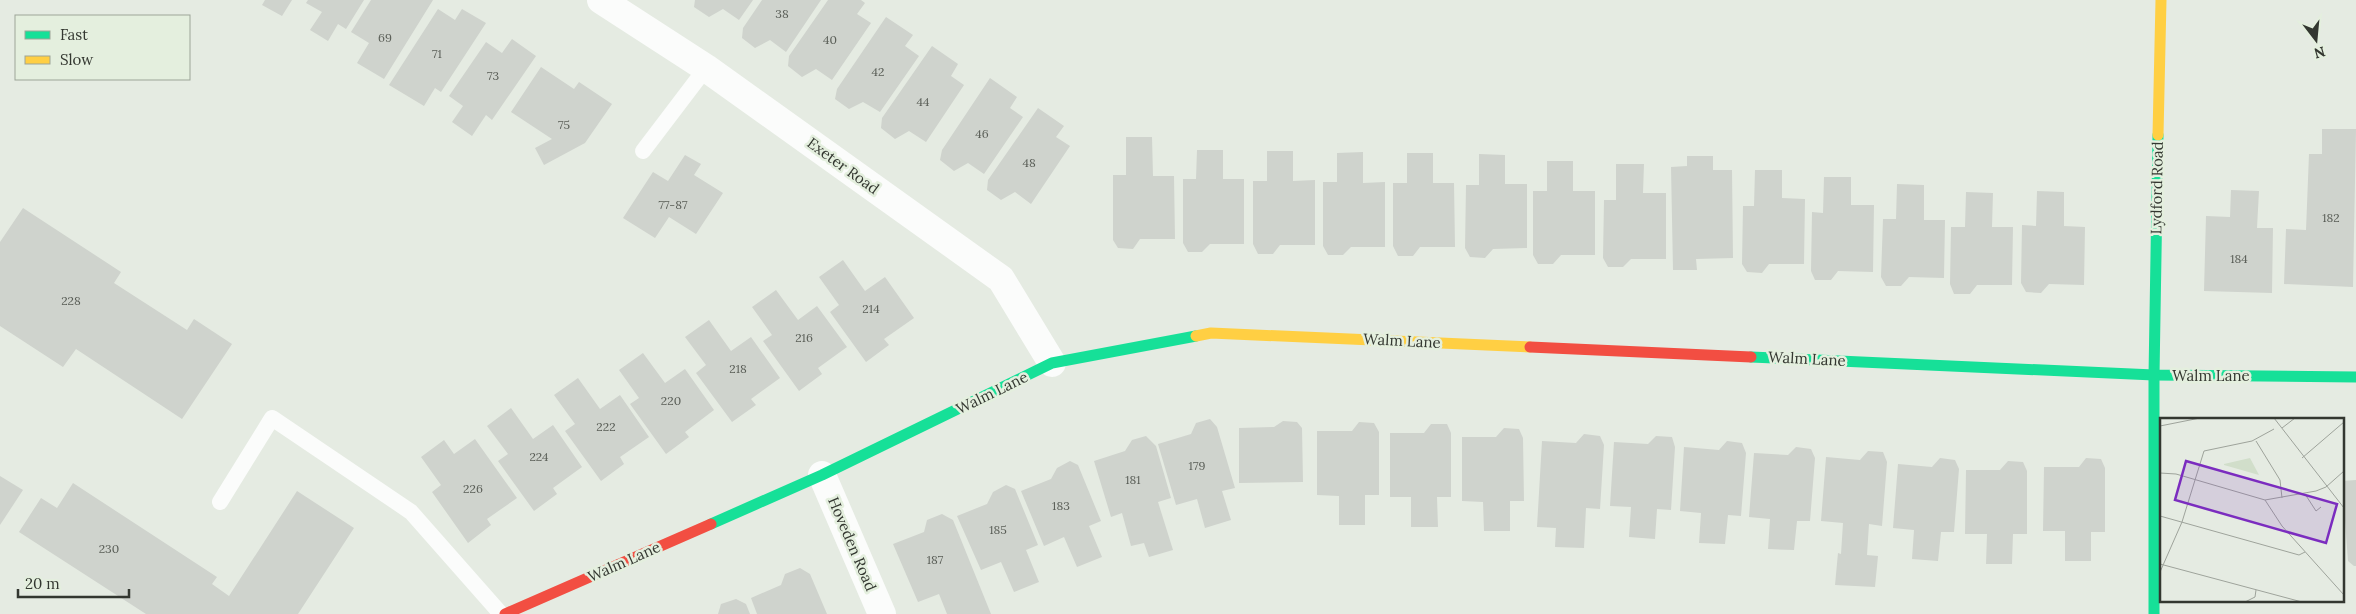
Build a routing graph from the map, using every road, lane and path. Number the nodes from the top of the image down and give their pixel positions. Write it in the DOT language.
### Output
graph roads {
  1 [pos="601,0"];
  2 [pos="2161,0"];
  3 [pos="706,68"];
  4 [pos="643,151"];
  5 [pos="1052,363"];
  6 [pos="2154,375"];
  7 [pos="2356,377"];
  8 [pos="822,475"];
  9 [pos="220,502"];
  10 [pos="503,614"];
  11 [pos="882,614"];
  12 [pos="2154,614"];
  1 -- 3 [label="street, Exeter Road"];
  2 -- 6 [label="street, Lydford Road"];
  3 -- 4 [label="lane"];
  3 -- 5 [label="street, Exeter Road"];
  5 -- 6 [label="street, Walm Lane"];
  5 -- 8 [label="street, Walm Lane"];
  6 -- 7 [label="street, Walm Lane"];
  6 -- 12 [label="street, Lydford Road"];
  8 -- 10 [label="street, Walm Lane"];
  8 -- 11 [label="street, Hoveden Road"];
  9 -- 10 [label="lane"];
}
